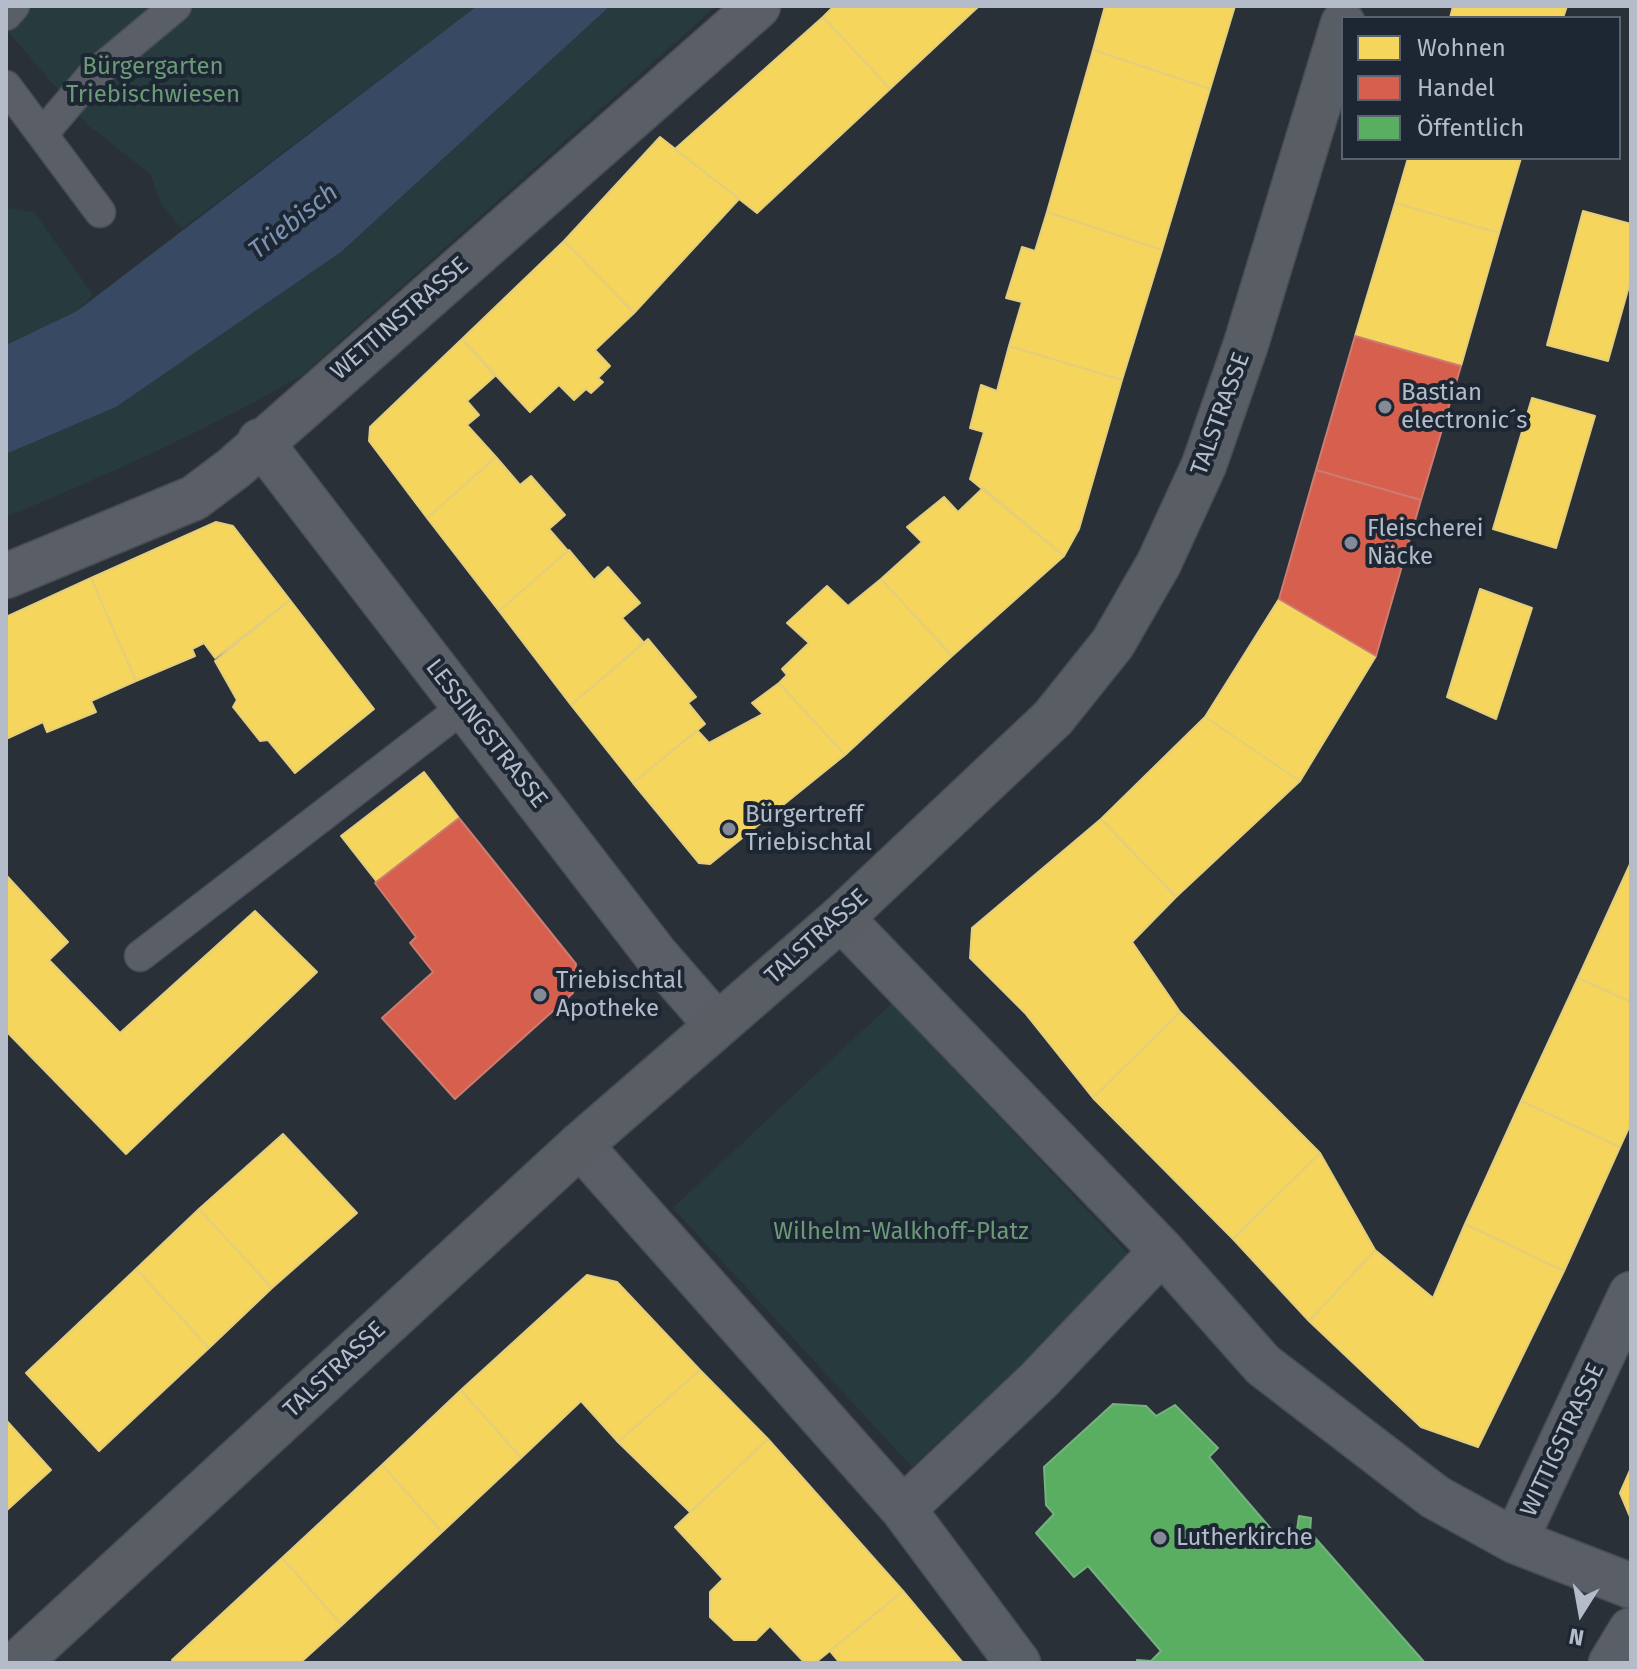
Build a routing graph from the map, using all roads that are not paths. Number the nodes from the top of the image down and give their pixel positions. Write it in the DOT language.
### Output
graph roads {
  1 [pos="14,6"];
  2 [pos="176,6"];
  3 [pos="758,6"];
  4 [pos="6,15"];
  5 [pos="1341,31"];
  6 [pos="6,86"];
  7 [pos="44,132"];
  8 [pos="100,212"];
  9 [pos="260,441"];
  10 [pos="6,576"];
  11 [pos="465,706"];
  12 [pos="841,918"];
  13 [pos="140,956"];
  14 [pos="716,1024"];
  15 [pos="580,1145"];
  16 [pos="1162,1251"];
  17 [pos="1631,1294"];
  18 [pos="903,1509"];
  19 [pos="1515,1541"];
  20 [pos="1631,1586"];
  21 [pos="1631,1630"];
  22 [pos="18,1663"];
  23 [pos="1018,1663"];
  24 [pos="1611,1663"];
  1 -- 4 [label="lane"];
  2 -- 7 [label="lane"];
  3 -- 9 [label="street, WETTINSTRASSE"];
  5 -- 12 [label="main road, TALSTRASSE"];
  6 -- 7 [label="lane"];
  7 -- 8 [label="lane"];
  9 -- 10 [label="street, WETTINSTRASSE"];
  9 -- 11 [label="street, LESSINGSTRASSE"];
  11 -- 13 [label="lane"];
  11 -- 14 [label="street, LESSINGSTRASSE"];
  12 -- 14 [label="main road, TALSTRASSE"];
  12 -- 16 [label="street"];
  14 -- 15 [label="main road, TALSTRASSE"];
  15 -- 18 [label="street"];
  15 -- 22 [label="main road, TALSTRASSE"];
  16 -- 18 [label="street"];
  16 -- 19 [label="street"];
  17 -- 19 [label="street, WITTIGSTRASSE"];
  18 -- 23 [label="street"];
  19 -- 20 [label="street"];
  21 -- 24 [label="street"];
}
